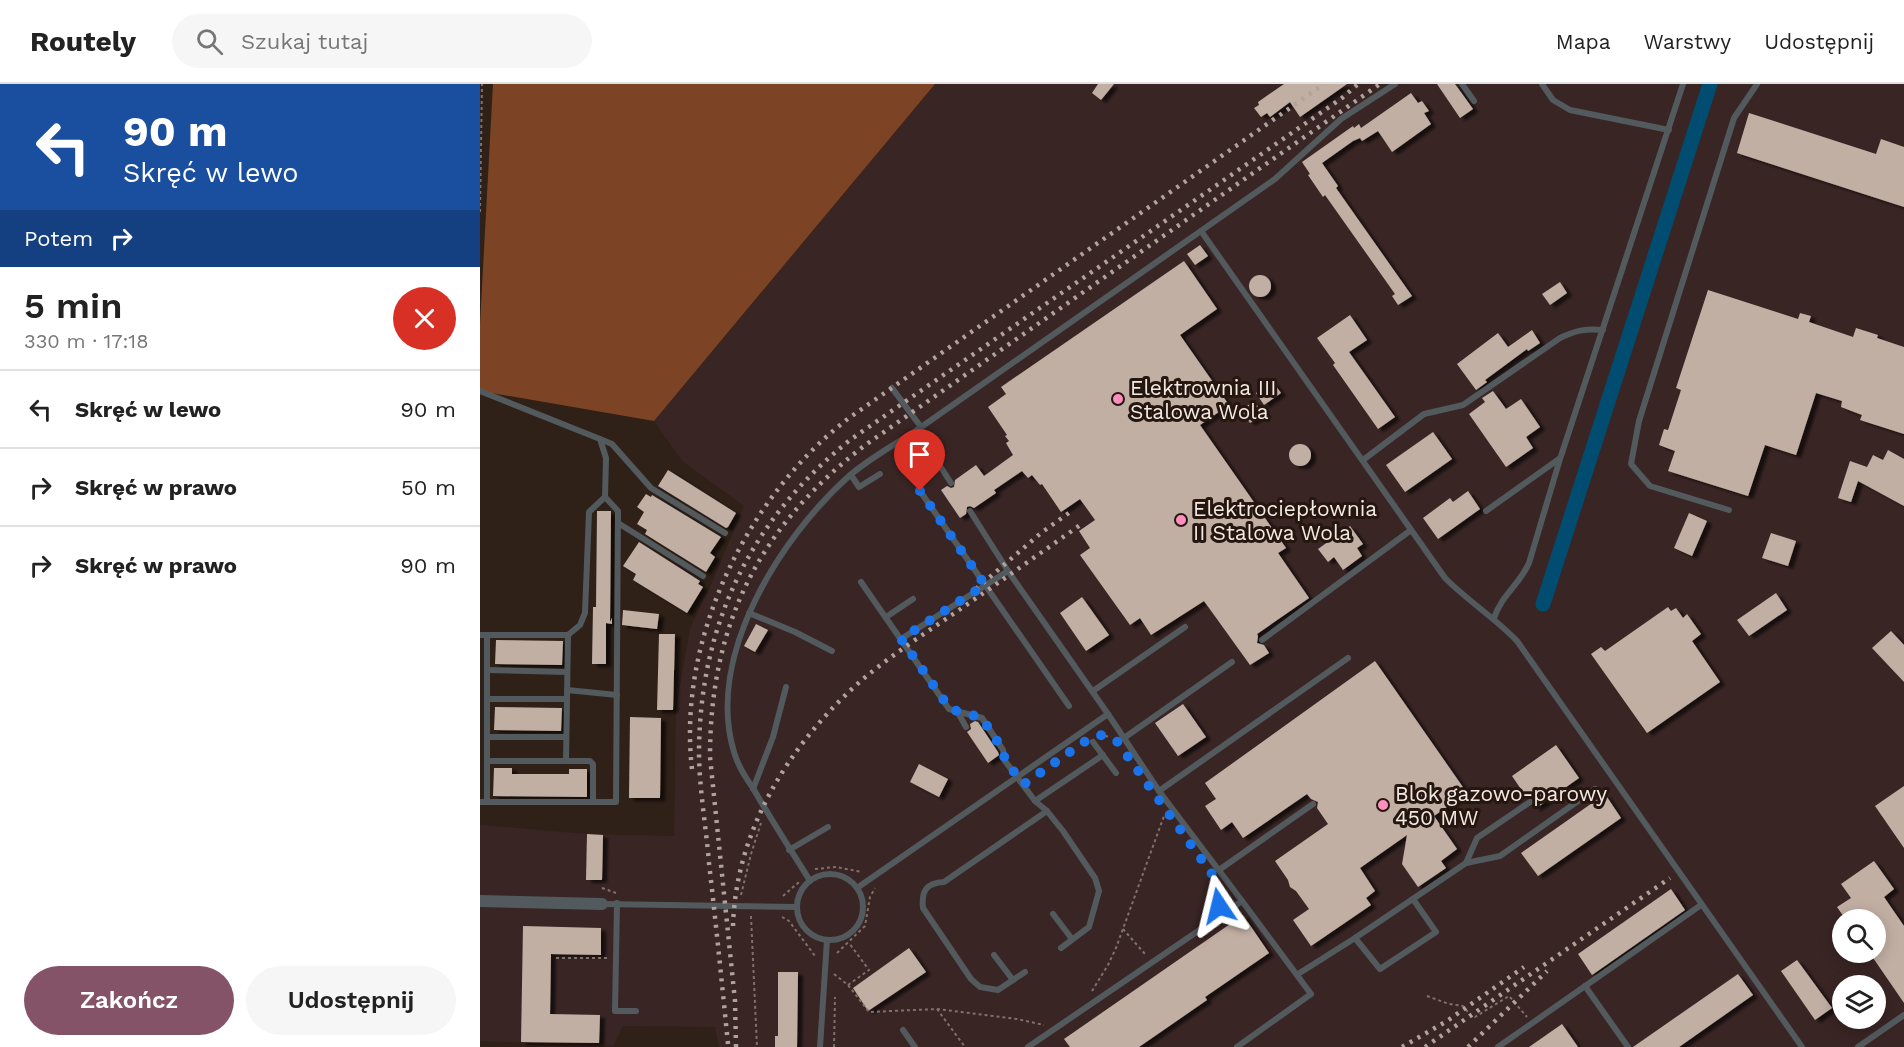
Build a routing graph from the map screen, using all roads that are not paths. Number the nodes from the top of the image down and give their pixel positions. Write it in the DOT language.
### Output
graph roads {
  1 [pos="1395,84"];
  2 [pos="1462,84"];
  3 [pos="1542,84"];
  4 [pos="1683,84"];
  5 [pos="1757,84"];
  6 [pos="1474,101"];
  7 [pos="1669,130"];
  8 [pos="1201,231"];
  9 [pos="1603,330"];
  10 [pos="892,388"];
  11 [pos="480,391"];
  12 [pos="919,429"];
  13 [pos="600,439"];
  14 [pos="1560,459"];
  15 [pos="1363,460"];
  16 [pos="880,474"];
  17 [pos="851,475"];
  18 [pos="951,483"];
  19 [pos="920,491"];
  20 [pos="605,497"];
  21 [pos="1729,510"];
  22 [pos="970,511"];
  23 [pos="1486,512"];
  24 [pos="618,523"];
  25 [pos="1412,530"];
  26 [pos="725,533"];
  27 [pos="1008,571"];
  28 [pos="703,576"];
  29 [pos="861,582"];
  30 [pos="985,585"];
  31 [pos="913,599"];
  32 [pos="749,614"];
  33 [pos="886,617"];
  34 [pos="1494,618"];
  35 [pos="1185,627"];
  36 [pos="484,635"];
  37 [pos="568,635"];
  38 [pos="901,639"];
  39 [pos="1262,640"];
  40 [pos="832,651"];
  41 [pos="1348,658"];
  42 [pos="1232,662"];
  43 [pos="488,670"];
  44 [pos="567,672"];
  45 [pos="786,687"];
  46 [pos="567,690"];
  47 [pos="1092,691"];
  48 [pos="617,695"];
  49 [pos="487,699"];
  50 [pos="567,699"];
  51 [pos="1069,706"];
  52 [pos="957,711"];
  53 [pos="1108,714"];
  54 [pos="966,727"];
  55 [pos="487,737"];
  56 [pos="566,737"];
  57 [pos="1124,738"];
  58 [pos="1094,739"];
  59 [pos="1103,755"];
  60 [pos="487,760"];
  61 [pos="566,761"];
  62 [pos="1116,773"];
  63 [pos="1018,777"];
  64 [pos="753,789"];
  65 [pos="1595,789"];
  66 [pos="1159,791"];
  67 [pos="1035,801"];
  68 [pos="484,802"];
  69 [pos="593,802"];
  70 [pos="1530,802"];
  71 [pos="1313,804"];
  72 [pos="1047,811"];
  73 [pos="828,827"];
  74 [pos="789,850"];
  75 [pos="1466,863"];
  76 [pos="1219,870"];
  77 [pos="808,878"];
  78 [pos="857,888"];
  79 [pos="1413,899"];
  80 [pos="480,901"];
  81 [pos="1242,901"];
  82 [pos="602,903"];
  83 [pos="617,903"];
  84 [pos="1701,905"];
  85 [pos="797,907"];
  86 [pos="1053,914"];
  87 [pos="1355,938"];
  88 [pos="1072,939"];
  89 [pos="827,940"];
  90 [pos="1061,948"];
  91 [pos="994,955"];
  92 [pos="1025,972"];
  93 [pos="1298,974"];
  94 [pos="1013,980"];
  95 [pos="1586,986"];
  96 [pos="636,1011"];
  97 [pos="1904,1015"];
  98 [pos="903,1030"];
  99 [pos="820,1047"];
  100 [pos="915,1047"];
  101 [pos="1028,1047"];
  102 [pos="1237,1047"];
  103 [pos="1498,1047"];
  104 [pos="1628,1047"];
  105 [pos="1802,1047"];
  106 [pos="1858,1047"];
  1 -- 8 [label="lane"];
  2 -- 6 [label="lane"];
  3 -- 7 [label="lane"];
  4 -- 7 [label="lane"];
  5 -- 21 [label="lane"];
  7 -- 9 [label="lane"];
  8 -- 12 [label="lane"];
  8 -- 15 [label="lane"];
  9 -- 14 [label="lane"];
  9 -- 15 [label="lane"];
  10 -- 12 [label="lane"];
  11 -- 13 [label="lane"];
  12 -- 17 [label="lane"];
  12 -- 18 [label="lane"];
  13 -- 20 [label="lane"];
  13 -- 26 [label="lane"];
  14 -- 23 [label="lane"];
  14 -- 34 [label="lane"];
  15 -- 25 [label="lane"];
  16 -- 17 [label="lane"];
  17 -- 32 [label="lane"];
  19 -- 30 [label="lane"];
  20 -- 24 [label="lane"];
  20 -- 37 [label="lane"];
  22 -- 27 [label="lane"];
  24 -- 28 [label="lane"];
  24 -- 48 [label="lane"];
  25 -- 34 [label="lane"];
  25 -- 39 [label="lane"];
  27 -- 30 [label="lane"];
  27 -- 47 [label="lane"];
  29 -- 33 [label="lane"];
  30 -- 38 [label="lane"];
  30 -- 51 [label="lane"];
  31 -- 33 [label="lane"];
  32 -- 40 [label="lane"];
  32 -- 64 [label="lane"];
  33 -- 38 [label="lane"];
  34 -- 84 [label="lane"];
  35 -- 47 [label="lane"];
  36 -- 37 [label="lane"];
  36 -- 43 [label="lane"];
  37 -- 44 [label="lane"];
  38 -- 52 [label="lane"];
  41 -- 66 [label="lane"];
  42 -- 57 [label="lane"];
  43 -- 44 [label="lane"];
  43 -- 49 [label="lane"];
  44 -- 46 [label="lane"];
  45 -- 64 [label="lane"];
  46 -- 48 [label="lane"];
  46 -- 50 [label="lane"];
  47 -- 53 [label="lane"];
  48 -- 69 [label="lane"];
  49 -- 50 [label="lane"];
  49 -- 55 [label="lane"];
  50 -- 56 [label="lane"];
  52 -- 54 [label="lane"];
  52 -- 63 [label="lane"];
  53 -- 57 [label="lane"];
  53 -- 63 [label="lane"];
  55 -- 56 [label="lane"];
  55 -- 60 [label="lane"];
  56 -- 61 [label="lane"];
  57 -- 66 [label="lane"];
  58 -- 59 [label="lane"];
  59 -- 62 [label="lane"];
  59 -- 67 [label="lane"];
  60 -- 61 [label="lane"];
  60 -- 68 [label="lane"];
  61 -- 69 [label="lane"];
  63 -- 67 [label="lane"];
  63 -- 78 [label="lane"];
  64 -- 74 [label="lane"];
  65 -- 75 [label="lane"];
  66 -- 76 [label="lane"];
  67 -- 72 [label="lane"];
  68 -- 69 [label="lane"];
  70 -- 75 [label="lane"];
  71 -- 76 [label="lane"];
  72 -- 88 [label="lane"];
  72 -- 94 [label="lane"];
  73 -- 74 [label="lane"];
  74 -- 77 [label="lane"];
  75 -- 79 [label="lane"];
  76 -- 81 [label="lane"];
  77 -- 78 [label="lane"];
  77 -- 85 [label="lane"];
  78 -- 89 [label="lane"];
  79 -- 87 [label="lane"];
  79 -- 87 [label="lane"];
  80 -- 82 [label="street"];
  81 -- 93 [label="lane"];
  81 -- 101 [label="lane"];
  82 -- 83 [label="lane"];
  83 -- 85 [label="lane"];
  83 -- 96 [label="lane"];
  84 -- 95 [label="lane"];
  84 -- 105 [label="lane"];
  85 -- 89 [label="lane"];
  86 -- 88 [label="lane"];
  87 -- 93 [label="lane"];
  88 -- 90 [label="lane"];
  89 -- 99 [label="lane"];
  91 -- 94 [label="lane"];
  92 -- 94 [label="lane"];
  93 -- 102 [label="lane"];
  95 -- 103 [label="lane"];
  95 -- 104 [label="lane"];
  97 -- 106 [label="lane"];
  98 -- 100 [label="lane"];
}
